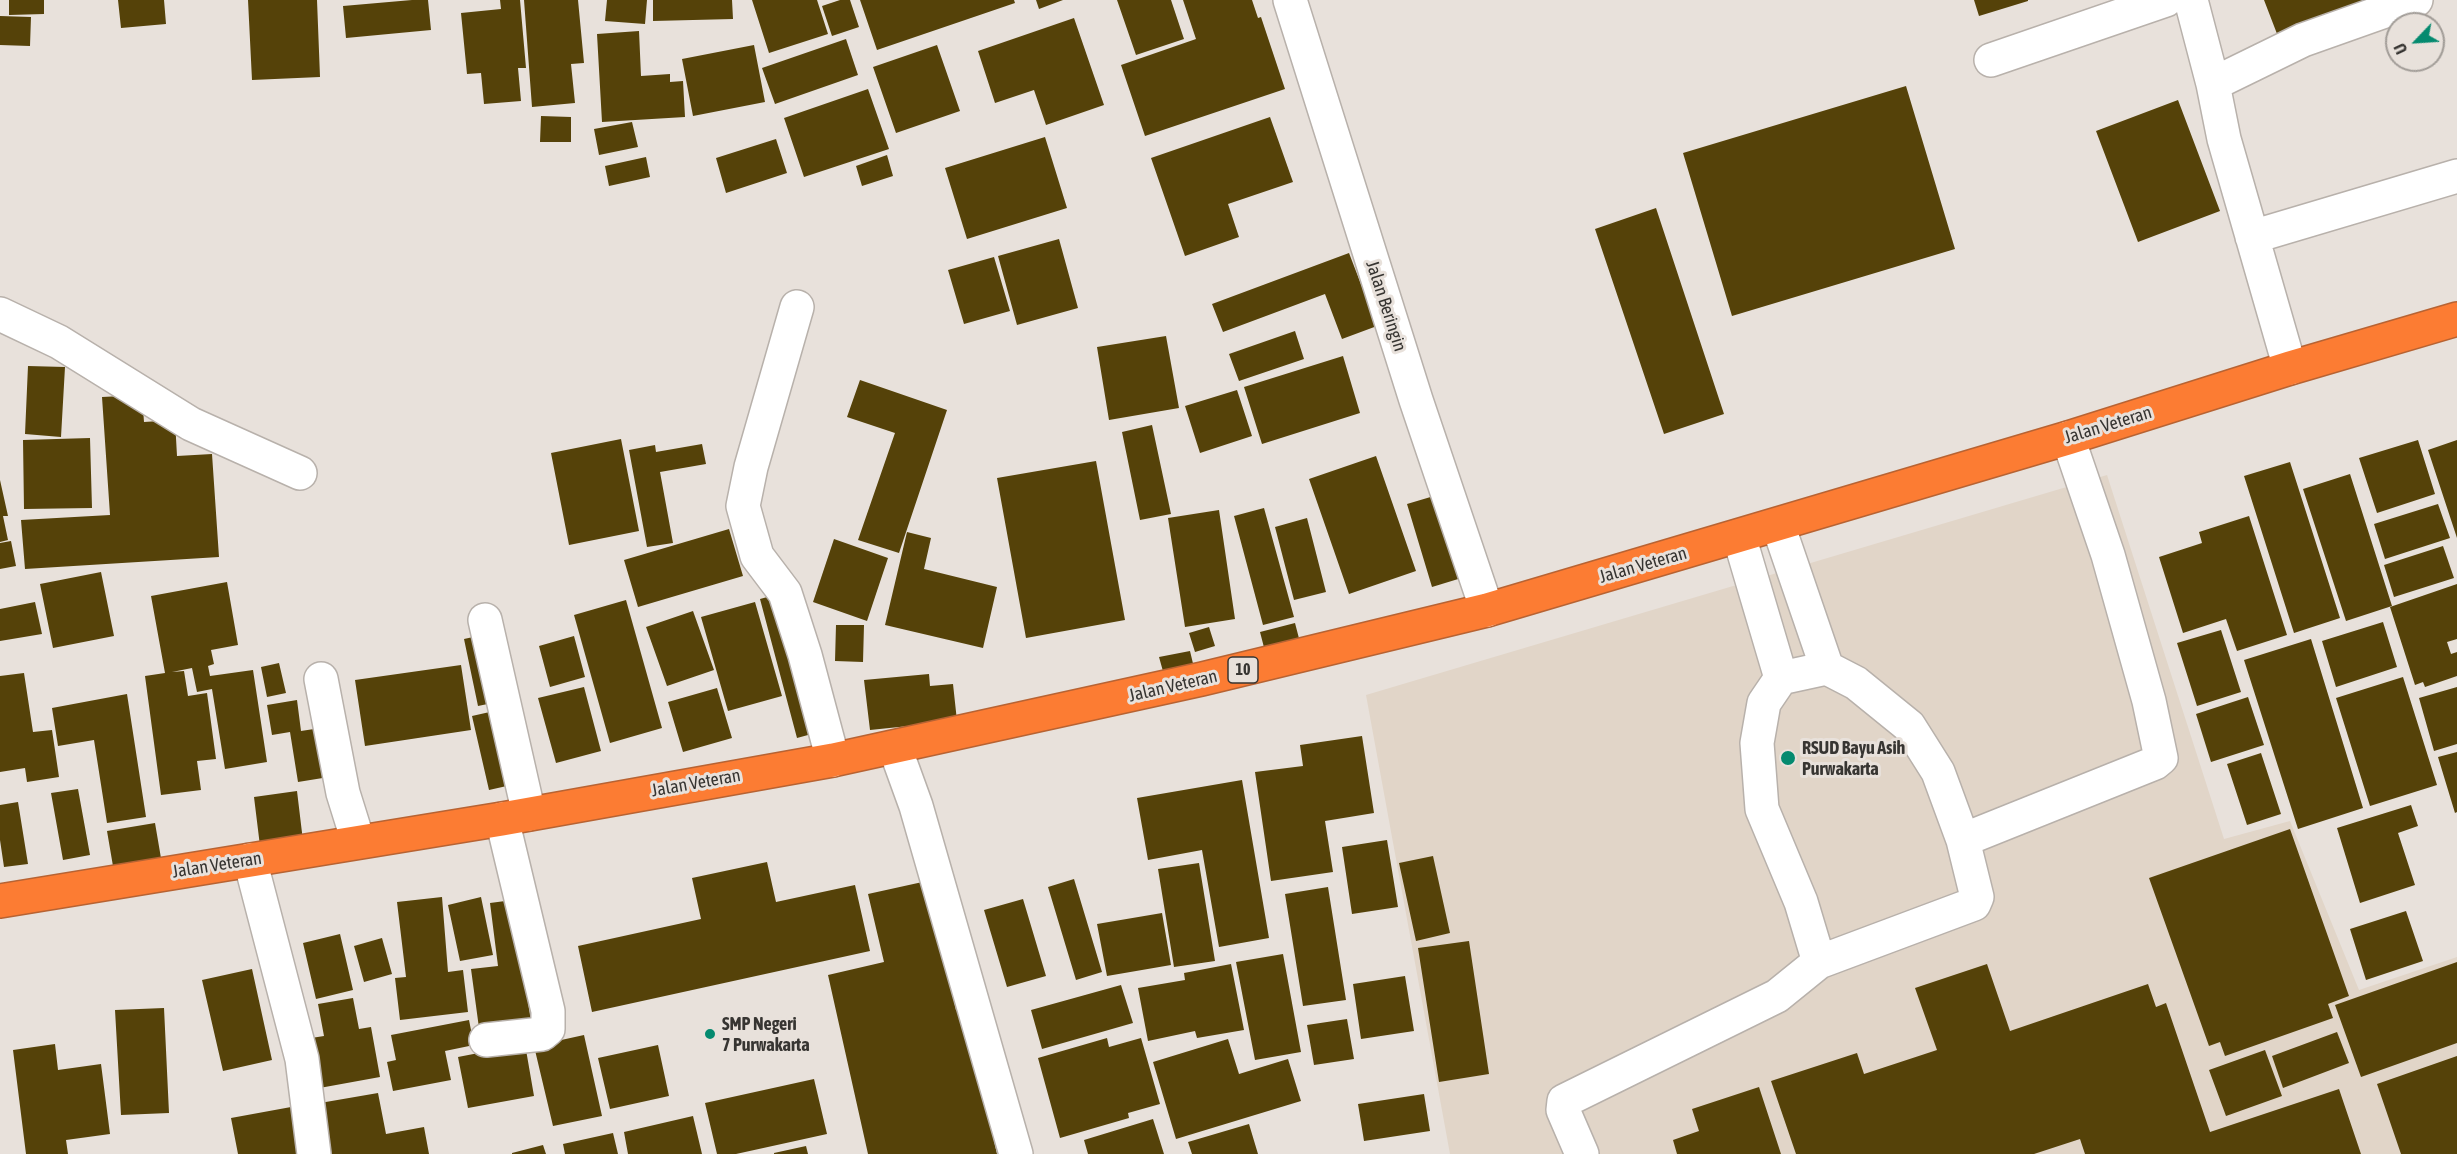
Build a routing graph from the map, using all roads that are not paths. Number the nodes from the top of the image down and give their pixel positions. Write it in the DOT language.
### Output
graph roads {
  1 [pos="1290,0"];
  2 [pos="2166,0"];
  3 [pos="2190,0"];
  4 [pos="2416,0"];
  5 [pos="1991,60"];
  6 [pos="2213,84"];
  7 [pos="2457,176"];
  8 [pos="2252,237"];
  9 [pos="797,307"];
  10 [pos="0,314"];
  11 [pos="2457,319"];
  12 [pos="2290,368"];
  13 [pos="2068,438"];
  14 [pos="300,473"];
  15 [pos="1778,525"];
  16 [pos="1739,537"];
  17 [pos="1487,610"];
  18 [pos="485,620"];
  19 [pos="1827,668"];
  20 [pos="1781,678"];
  21 [pos="321,679"];
  22 [pos="895,748"];
  23 [pos="833,760"];
  24 [pos="515,816"];
  25 [pos="358,840"];
  26 [pos="1962,840"];
  27 [pos="250,860"];
  28 [pos="0,901"];
  29 [pos="1819,962"];
  30 [pos="486,1040"];
  31 [pos="314,1154"];
  32 [pos="1017,1154"];
  33 [pos="1582,1154"];
  1 -- 17 [label="street, Jalan Beringin"];
  2 -- 5 [label="street"];
  3 -- 6 [label="street"];
  4 -- 6 [label="street"];
  6 -- 8 [label="street"];
  7 -- 8 [label="street"];
  8 -- 12 [label="street"];
  9 -- 23 [label="street"];
  10 -- 14 [label="street"];
  11 -- 12 [label="highway, Jalan Veteran / 10"];
  12 -- 13 [label="highway, Jalan Veteran / 10"];
  13 -- 15 [label="highway, Jalan Veteran / 10"];
  13 -- 26 [label="street"];
  15 -- 16 [label="highway, Jalan Veteran / 10"];
  15 -- 19 [label="street"];
  16 -- 17 [label="highway, Jalan Veteran / 10"];
  16 -- 20 [label="street"];
  17 -- 22 [label="highway, Jalan Veteran / 10"];
  18 -- 24 [label="street"];
  19 -- 20 [label="street"];
  19 -- 26 [label="street"];
  20 -- 29 [label="street"];
  21 -- 25 [label="street"];
  22 -- 23 [label="highway, Jalan Veteran / 10"];
  22 -- 32 [label="street"];
  23 -- 24 [label="highway, Jalan Veteran / 10"];
  24 -- 25 [label="highway, Jalan Veteran / 10"];
  24 -- 30 [label="street"];
  25 -- 27 [label="highway, Jalan Veteran / 10"];
  26 -- 29 [label="street"];
  27 -- 28 [label="highway, Jalan Veteran / 10"];
  27 -- 31 [label="street"];
  29 -- 33 [label="street"];
}
